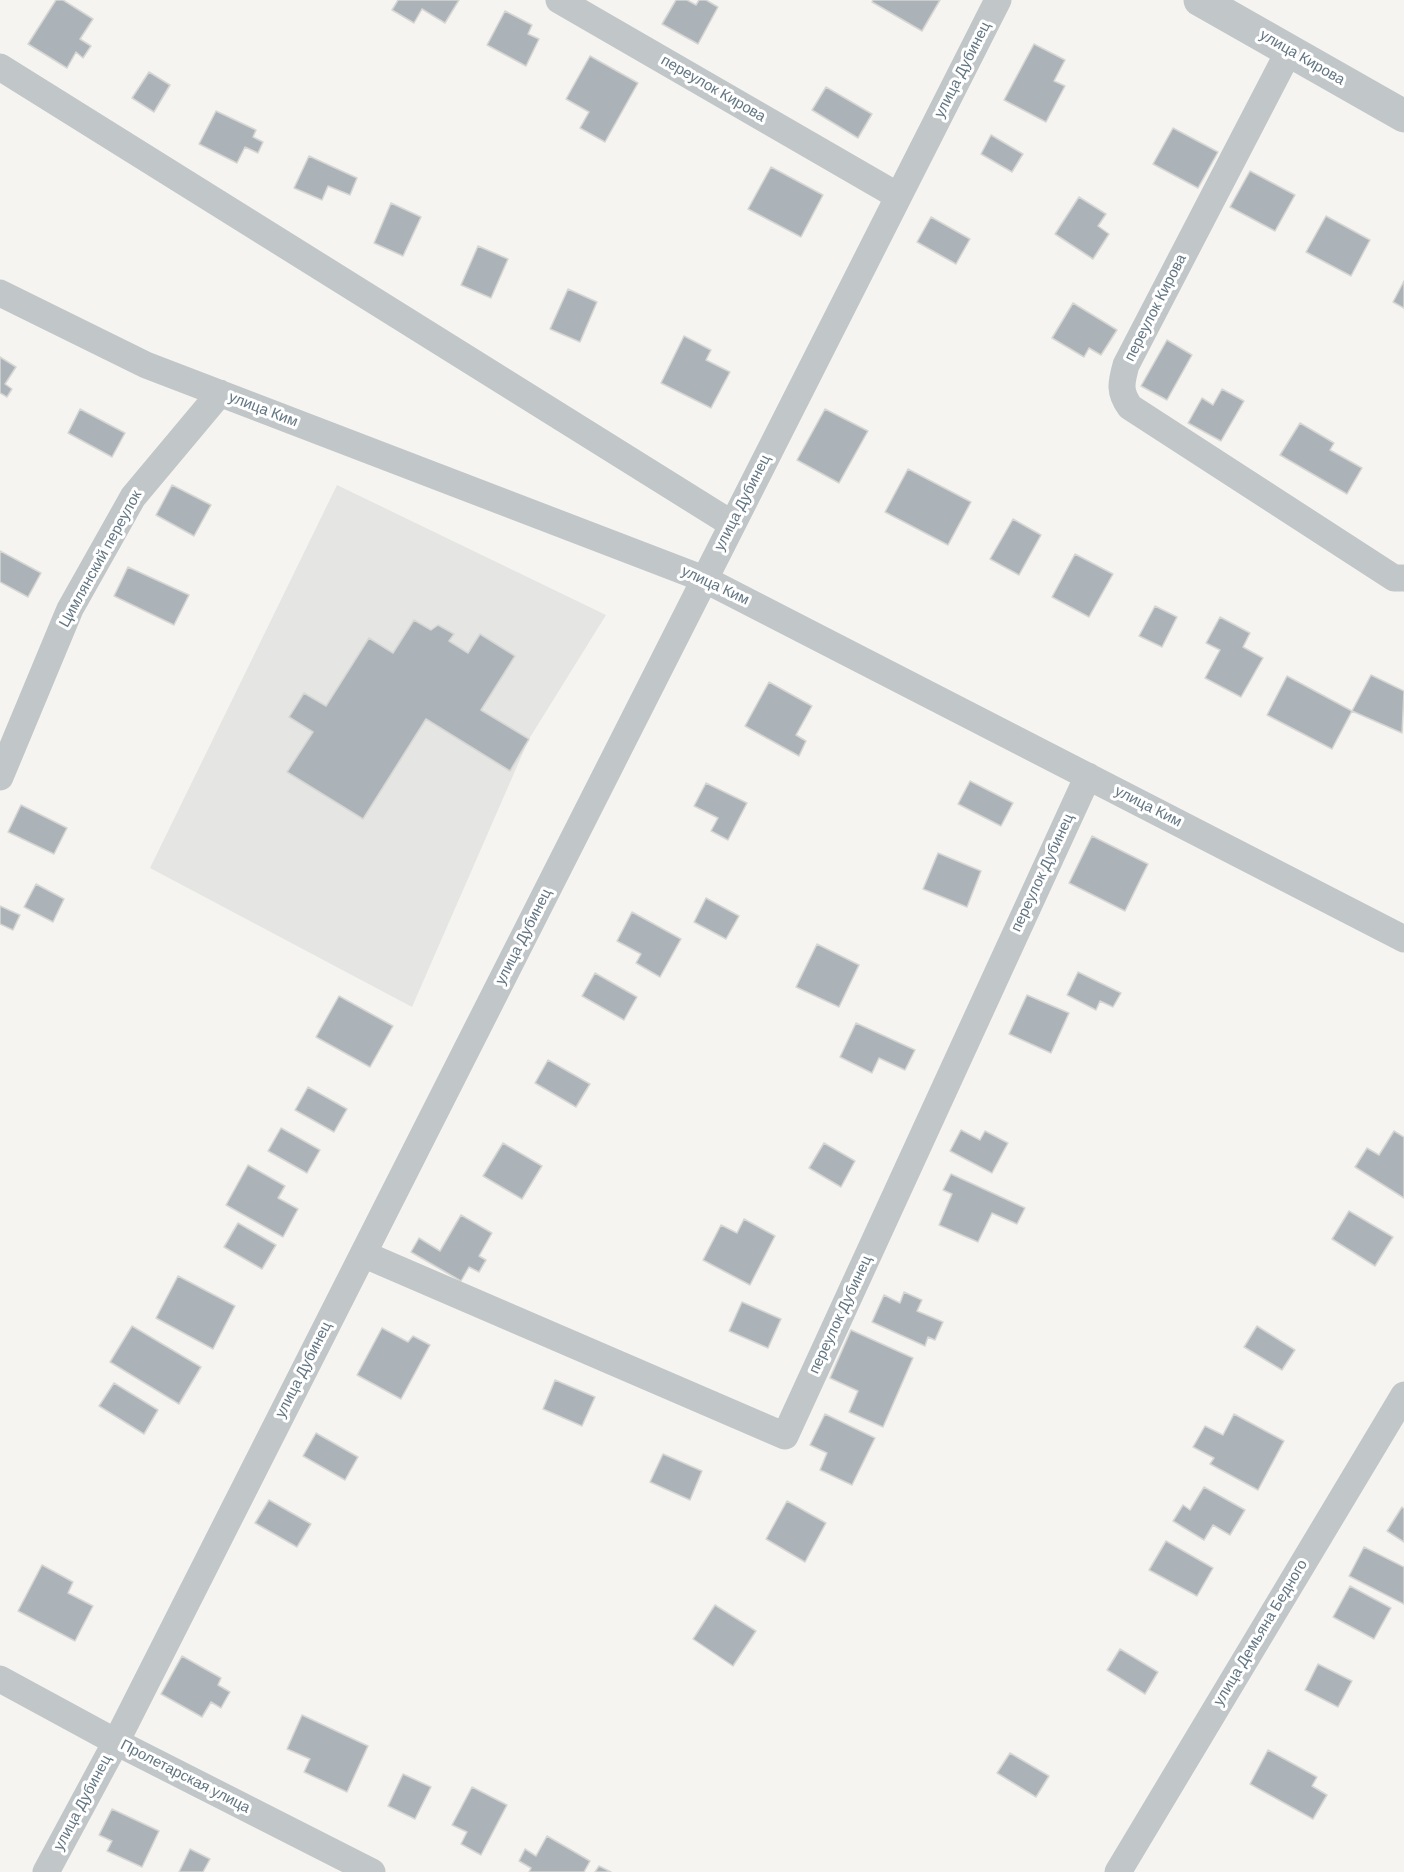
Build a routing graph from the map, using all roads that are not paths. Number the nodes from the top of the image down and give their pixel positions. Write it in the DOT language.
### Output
graph roads {
  1 [pos="559,0"];
  2 [pos="998,0"];
  3 [pos="1200,0"];
  4 [pos="1289,51"];
  5 [pos="0,67"];
  6 [pos="1404,116"];
  7 [pos="898,196"];
  8 [pos="0,293"];
  9 [pos="220,393"];
  10 [pos="732,524"];
  11 [pos="1404,578"];
  12 [pos="705,579"];
  13 [pos="1088,776"];
  14 [pos="0,777"];
  15 [pos="1404,939"];
  16 [pos="363,1254"];
  17 [pos="1404,1395"];
  18 [pos="0,1679"];
  19 [pos="116,1742"];
  20 [pos="46,1872"];
  21 [pos="372,1872"];
  22 [pos="1118,1872"];
  1 -- 7 [label="street, переулок Кирова"];
  2 -- 7 [label="street, улица Дубинец"];
  3 -- 4 [label="street, улица Кирова"];
  4 -- 6 [label="street, улица Кирова"];
  4 -- 11 [label="street, переулок Кирова"];
  5 -- 10 [label="street"];
  7 -- 10 [label="street, улица Дубинец"];
  8 -- 9 [label="street, улица Ким"];
  9 -- 12 [label="street, улица Ким"];
  9 -- 14 [label="street, Цимлянский переулок"];
  10 -- 12 [label="street, улица Дубинец"];
  12 -- 13 [label="street, улица Ким"];
  12 -- 16 [label="street, улица Дубинец"];
  13 -- 15 [label="street, улица Ким"];
  13 -- 16 [label="street, переулок Дубинец"];
  16 -- 19 [label="street, улица Дубинец"];
  17 -- 22 [label="street, улица Демьяна Бедного"];
  18 -- 19 [label="street, Пролетарская улица"];
  19 -- 20 [label="street, улица Дубинец"];
  19 -- 21 [label="street, Пролетарская улица"];
}
